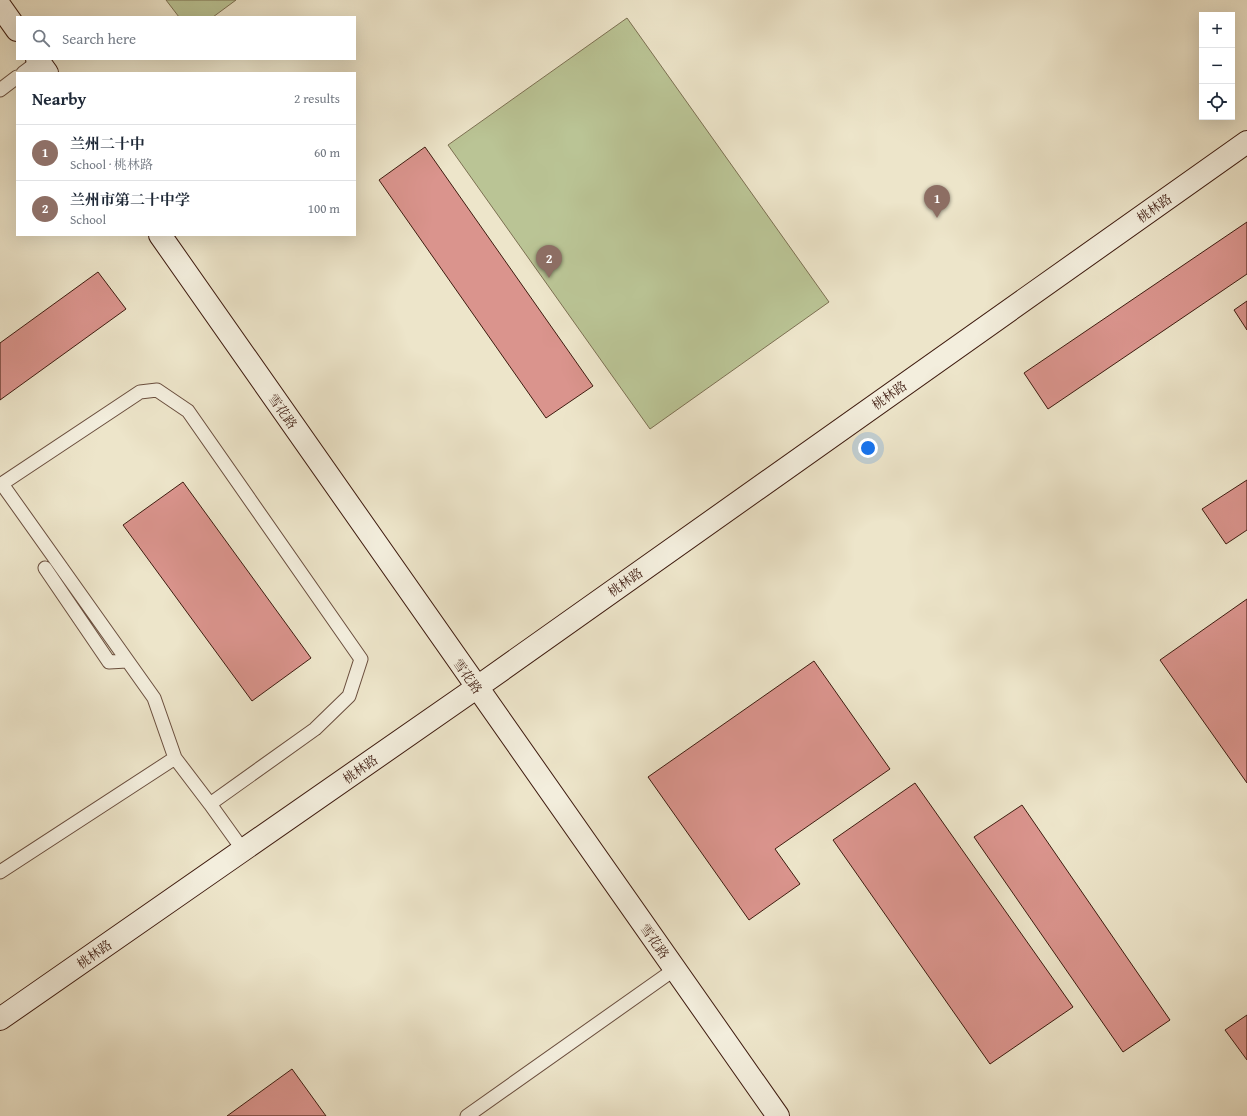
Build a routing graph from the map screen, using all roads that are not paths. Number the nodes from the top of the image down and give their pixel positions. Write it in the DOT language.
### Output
graph roads {
  1 [pos="0,6"];
  2 [pos="16,29"];
  3 [pos="16,78"];
  4 [pos="0,90"];
  5 [pos="1247,142"];
  6 [pos="161,236"];
  7 [pos="1,484"];
  8 [pos="45,568"];
  9 [pos="127,661"];
  10 [pos="476,688"];
  11 [pos="175,758"];
  12 [pos="210,804"];
  13 [pos="243,850"];
  14 [pos="0,872"];
  15 [pos="675,969"];
  16 [pos="0,1020"];
  17 [pos="467,1116"];
  18 [pos="778,1116"];
  1 -- 2 [label="street"];
  3 -- 4 [label="lane"];
  5 -- 10 [label="street, 桃林路"];
  6 -- 10 [label="street, 雪花路"];
  7 -- 9 [label="lane"];
  7 -- 12 [label="lane"];
  8 -- 9 [label="lane"];
  9 -- 11 [label="lane"];
  10 -- 13 [label="street, 桃林路"];
  10 -- 15 [label="street, 雪花路"];
  11 -- 12 [label="lane"];
  11 -- 14 [label="lane"];
  12 -- 13 [label="lane"];
  13 -- 16 [label="street, 桃林路"];
  15 -- 17 [label="lane"];
  15 -- 18 [label="street, 雪花路"];
}
